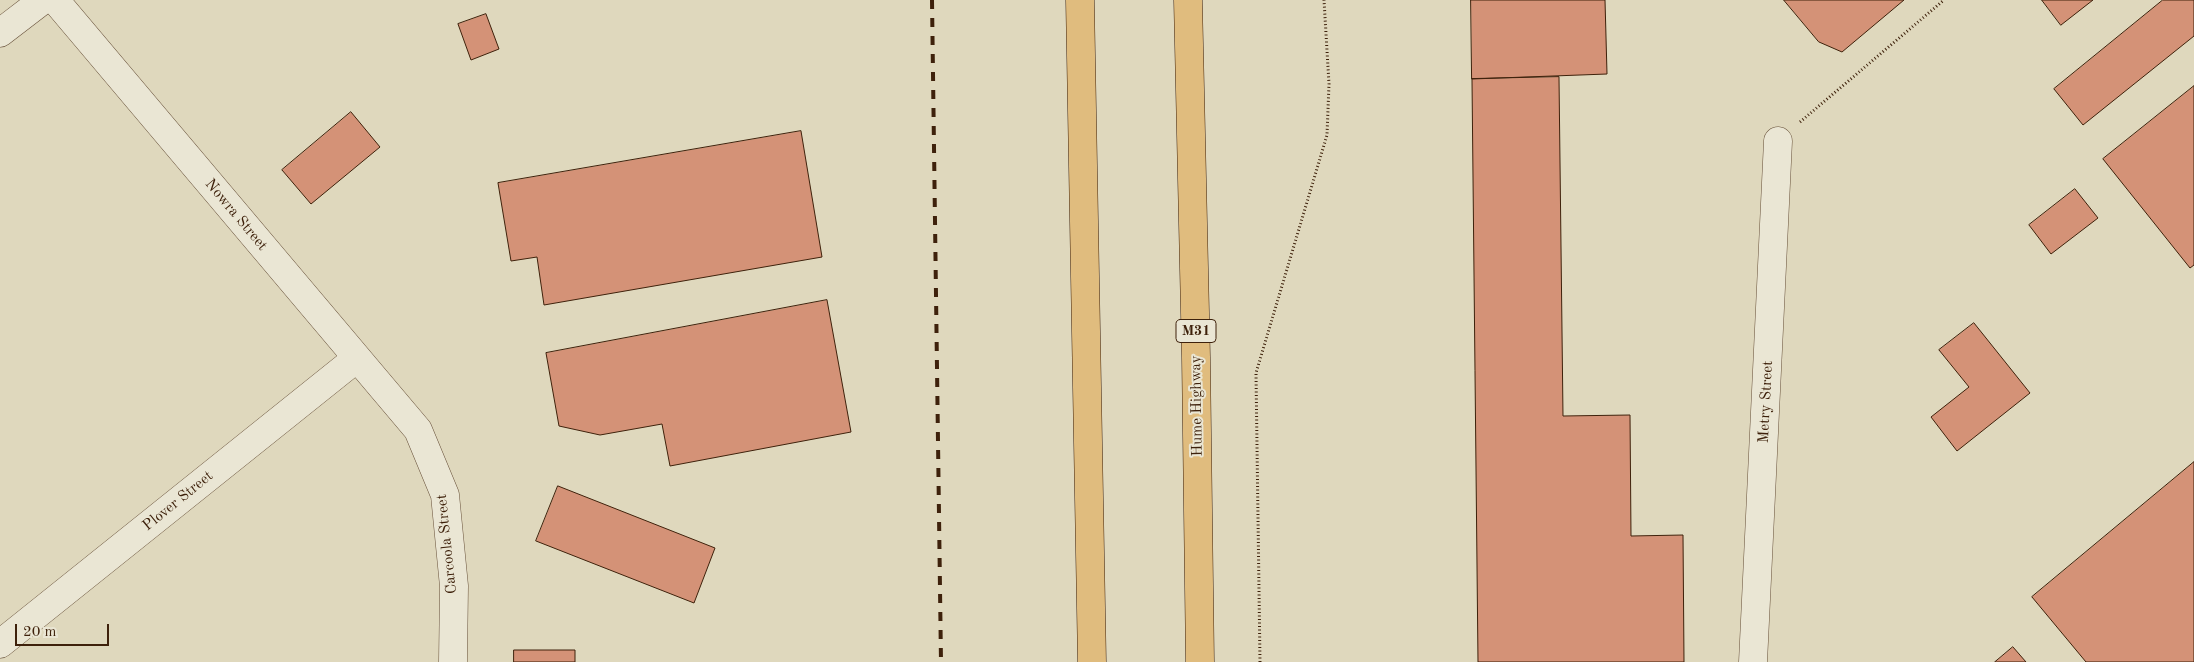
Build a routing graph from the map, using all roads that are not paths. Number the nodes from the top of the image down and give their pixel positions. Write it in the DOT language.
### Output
graph roads {
  1 [pos="43,0"];
  2 [pos="55,0"];
  3 [pos="1080,0"];
  4 [pos="1188,0"];
  5 [pos="0,33"];
  6 [pos="1778,141"];
  7 [pos="357,358"];
  8 [pos="418,430"];
  9 [pos="0,644"];
  10 [pos="453,662"];
  11 [pos="1092,662"];
  12 [pos="1200,662"];
  13 [pos="1753,662"];
  1 -- 5 [label="street"];
  2 -- 7 [label="street, Nowra Street"];
  3 -- 11 [label="highway"];
  4 -- 12 [label="highway, Hume Highway / M31"];
  6 -- 13 [label="street, Metry Street"];
  7 -- 8 [label="street, Nowra Street"];
  7 -- 9 [label="street, Plover Street"];
  8 -- 10 [label="street, Carcoola Street"];
}
